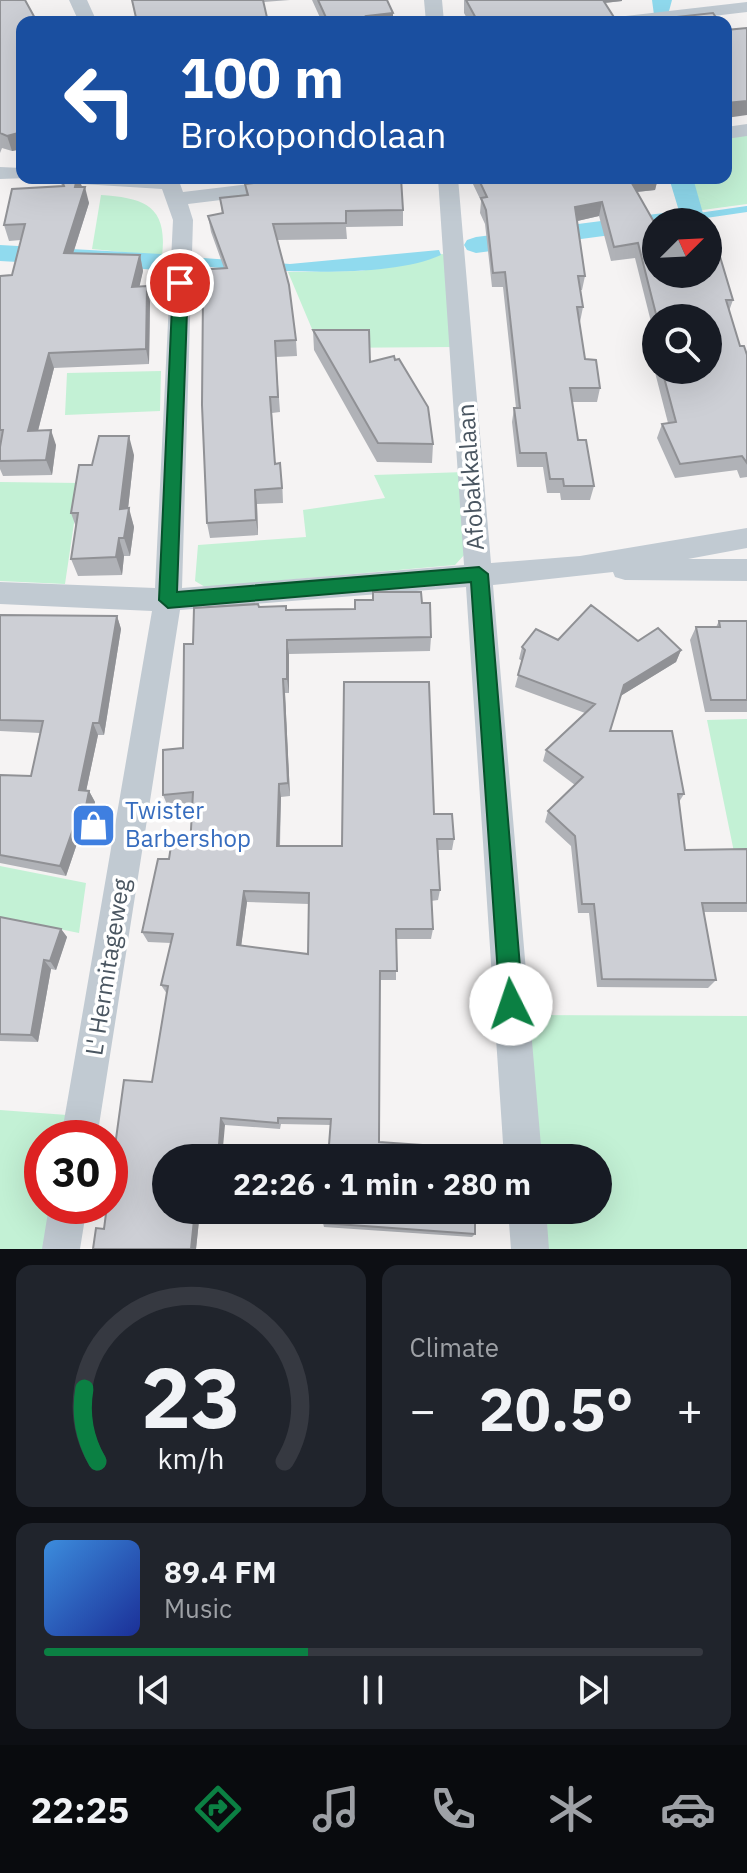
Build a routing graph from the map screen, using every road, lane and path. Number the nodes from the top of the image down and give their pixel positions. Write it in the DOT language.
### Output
graph roads {
  1 [pos="747,7"];
  2 [pos="669,16"];
  3 [pos="143,184"];
  4 [pos="232,184"];
  5 [pos="448,184"];
  6 [pos="173,187"];
  7 [pos="747,538"];
  8 [pos="580,567"];
  9 [pos="747,570"];
  10 [pos="479,574"];
  11 [pos="0,593"];
  12 [pos="168,600"];
  13 [pos="82,1120"];
  14 [pos="522,1144"];
  15 [pos="65,1224"];
  16 [pos="528,1224"];
  17 [pos="61,1249"];
  18 [pos="530,1249"];
  1 -- 2 [label="street"];
  3 -- 6 [label="street"];
  4 -- 6 [label="street"];
  5 -- 10 [label="street, Afobakkalaan"];
  6 -- 12 [label="street, L' Hermitageweg"];
  7 -- 8 [label="street"];
  8 -- 9 [label="street"];
  8 -- 10 [label="street"];
  10 -- 12 [label="street"];
  10 -- 14 [label="street, Afobakkalaan"];
  11 -- 12 [label="street"];
  12 -- 13 [label="street, L' Hermitageweg"];
  15 -- 17 [label="street"];
  16 -- 18 [label="street"];
}
